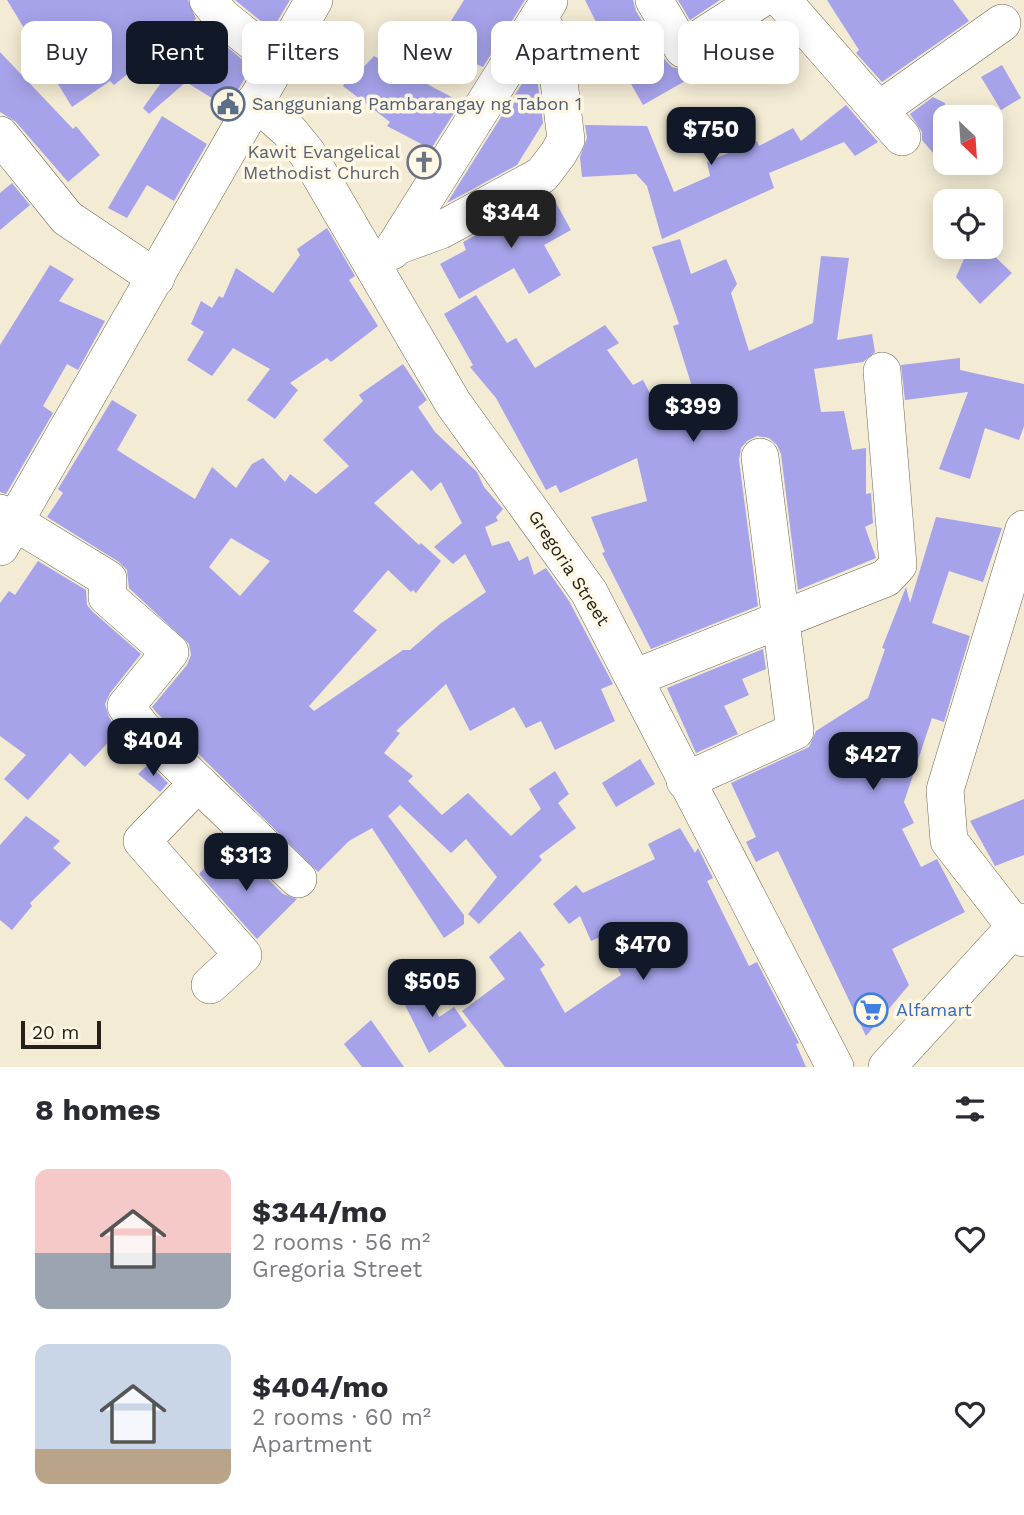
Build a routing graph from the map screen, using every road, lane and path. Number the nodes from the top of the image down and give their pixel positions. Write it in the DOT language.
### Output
graph roads {
  1 [pos="208,0"];
  2 [pos="314,0"];
  3 [pos="654,0"];
  4 [pos="759,0"];
  5 [pos="782,0"];
  6 [pos="544,9"];
  7 [pos="302,21"];
  8 [pos="1002,23"];
  9 [pos="242,33"];
  10 [pos="265,84"];
  11 [pos="255,101"];
  12 [pos="879,110"];
  13 [pos="0,135"];
  14 [pos="902,137"];
  15 [pos="385,258"];
  16 [pos="156,278"];
  17 [pos="882,371"];
  18 [pos="760,457"];
  19 [pos="5,527"];
  20 [pos="1021,547"];
  21 [pos="782,619"];
  22 [pos="634,678"];
  23 [pos="685,781"];
  24 [pos="198,783"];
  25 [pos="298,879"];
  26 [pos="1021,929"];
  27 [pos="211,985"];
  28 [pos="835,1067"];
  29 [pos="887,1067"];
  1 -- 9 [label="street"];
  2 -- 7 [label="street"];
  3 -- 4 [label="street"];
  5 -- 12 [label="street"];
  6 -- 15 [label="street"];
  6 -- 15 [label="street"];
  8 -- 12 [label="street"];
  10 -- 11 [label="street"];
  11 -- 15 [label="street, Gregoria Street"];
  11 -- 16 [label="street"];
  12 -- 14 [label="street"];
  13 -- 16 [label="street"];
  15 -- 22 [label="street, Gregoria Street"];
  16 -- 19 [label="street"];
  17 -- 21 [label="street"];
  18 -- 21 [label="street"];
  19 -- 24 [label="street"];
  20 -- 26 [label="street"];
  21 -- 22 [label="street"];
  21 -- 23 [label="street"];
  22 -- 23 [label="street, Gregoria Street"];
  23 -- 28 [label="street, Gregoria Street"];
  24 -- 25 [label="street"];
  24 -- 27 [label="street"];
  26 -- 29 [label="street"];
}
